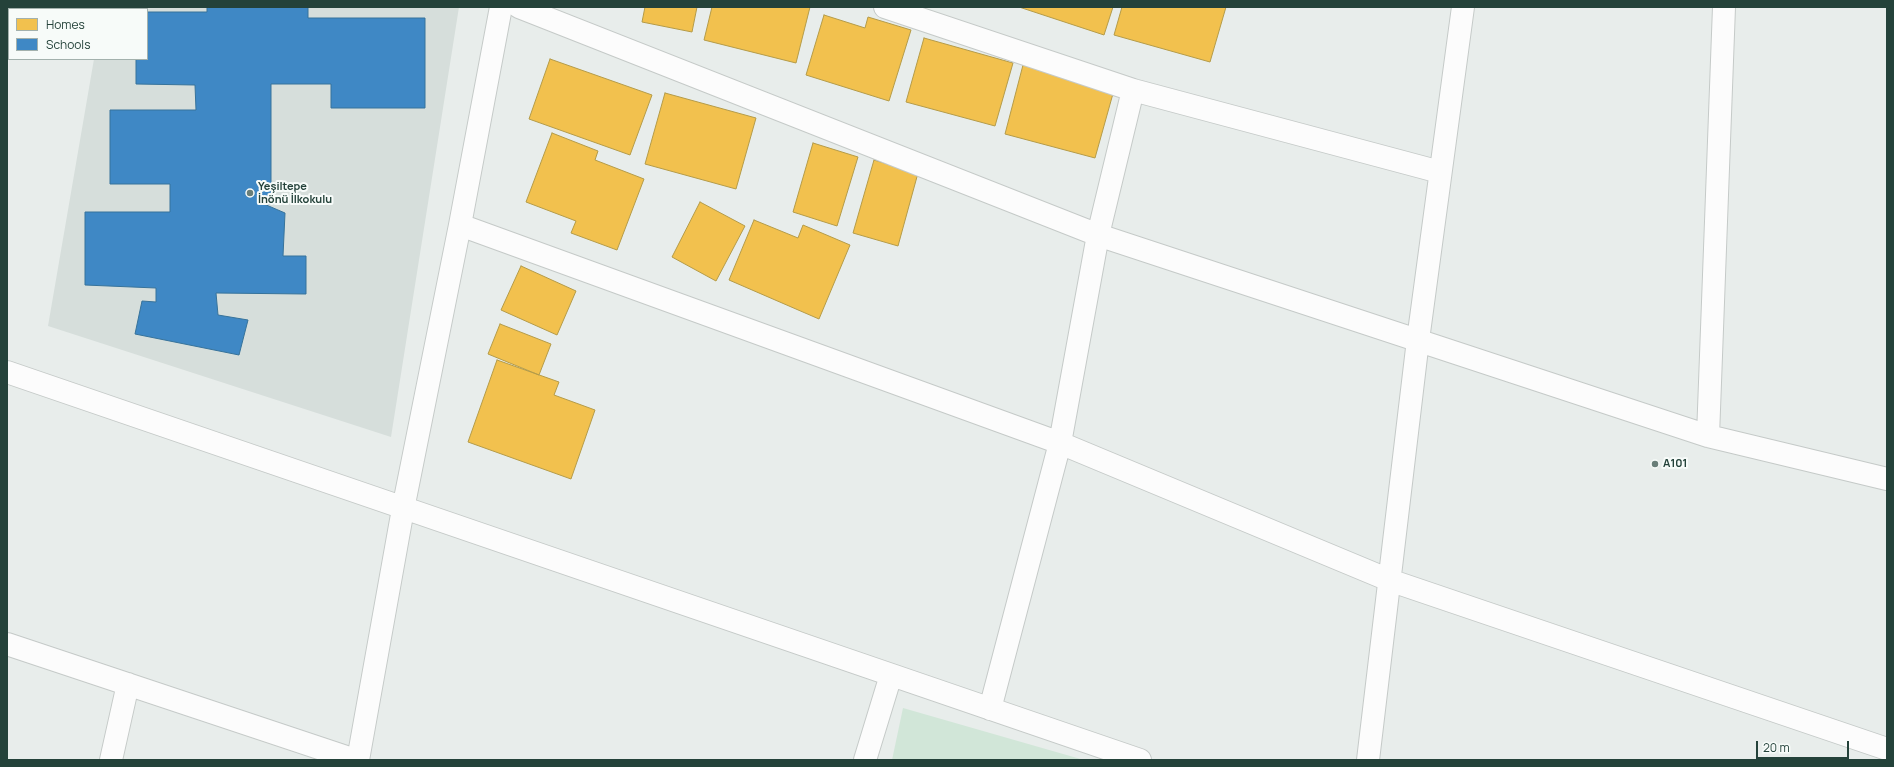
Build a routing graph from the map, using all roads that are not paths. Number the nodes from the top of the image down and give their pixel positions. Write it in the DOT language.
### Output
graph roads {
  1 [pos="501,7"];
  2 [pos="519,7"];
  3 [pos="885,7"];
  4 [pos="1463,7"];
  5 [pos="1724,7"];
  6 [pos="1133,90"];
  7 [pos="1440,172"];
  8 [pos="460,225"];
  9 [pos="1098,235"];
  10 [pos="1418,340"];
  11 [pos="7,372"];
  12 [pos="1708,436"];
  13 [pos="1060,443"];
  14 [pos="1887,479"];
  15 [pos="403,509"];
  16 [pos="1389,580"];
  17 [pos="7,644"];
  18 [pos="891,675"];
  19 [pos="128,684"];
  20 [pos="990,709"];
  21 [pos="1887,749"];
  22 [pos="111,760"];
  23 [pos="356,760"];
  24 [pos="866,760"];
  25 [pos="1140,760"];
  26 [pos="1368,760"];
  1 -- 8 [label="street"];
  2 -- 9 [label="street"];
  3 -- 6 [label="street"];
  4 -- 7 [label="street"];
  5 -- 12 [label="street"];
  6 -- 7 [label="street"];
  6 -- 9 [label="street"];
  7 -- 10 [label="street"];
  8 -- 13 [label="street"];
  8 -- 15 [label="street"];
  9 -- 10 [label="street"];
  9 -- 13 [label="street"];
  10 -- 12 [label="street"];
  10 -- 16 [label="street"];
  11 -- 15 [label="street"];
  12 -- 14 [label="street"];
  13 -- 16 [label="street"];
  13 -- 20 [label="street"];
  15 -- 18 [label="street"];
  15 -- 23 [label="street"];
  16 -- 21 [label="street"];
  16 -- 26 [label="street"];
  17 -- 19 [label="street"];
  18 -- 20 [label="street"];
  18 -- 24 [label="street"];
  19 -- 22 [label="street"];
  19 -- 23 [label="street"];
  20 -- 25 [label="street"];
}
